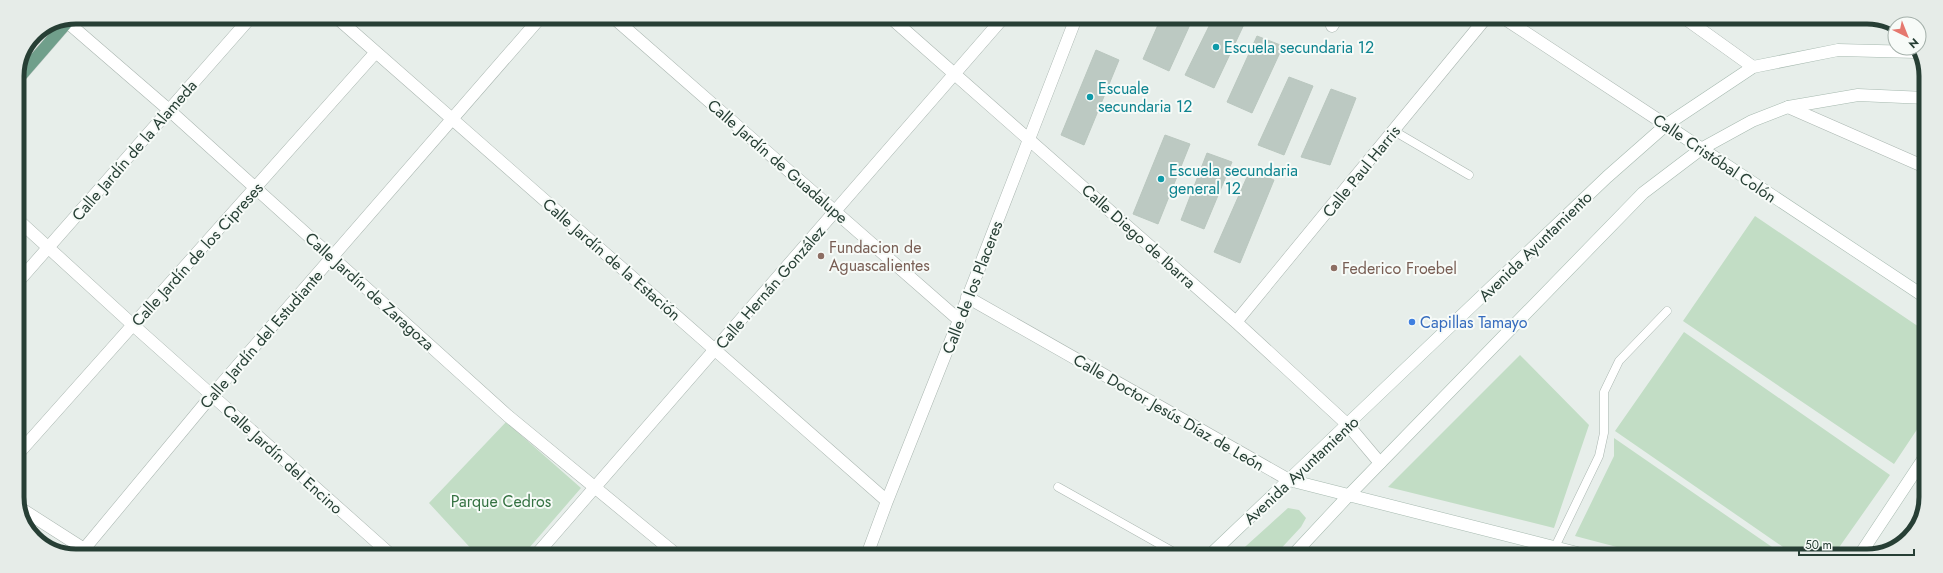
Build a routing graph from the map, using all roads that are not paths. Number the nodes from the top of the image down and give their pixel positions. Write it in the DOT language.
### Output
graph roads {
  1 [pos="72,24"];
  2 [pos="245,24"];
  3 [pos="344,24"];
  4 [pos="535,24"];
  5 [pos="621,24"];
  6 [pos="898,24"];
  7 [pos="998,24"];
  8 [pos="1074,24"];
  9 [pos="1480,24"];
  10 [pos="1513,24"];
  11 [pos="1693,24"];
  12 [pos="64,26"];
  13 [pos="1887,50"];
  14 [pos="376,52"];
  15 [pos="1753,67"];
  16 [pos="24,71"];
  17 [pos="955,73"];
  18 [pos="1919,98"];
  19 [pos="1788,107"];
  20 [pos="170,110"];
  21 [pos="452,119"];
  22 [pos="1666,125"];
  23 [pos="1394,131"];
  24 [pos="1029,138"];
  25 [pos="1701,149"];
  26 [pos="1919,163"];
  27 [pos="1469,175"];
  28 [pos="255,188"];
  29 [pos="835,211"];
  30 [pos="24,225"];
  31 [pos="49,247"];
  32 [pos="332,256"];
  33 [pos="24,275"];
  34 [pos="1919,293"];
  35 [pos="967,297"];
  36 [pos="1666,311"];
  37 [pos="959,320"];
  38 [pos="1236,322"];
  39 [pos="133,325"];
  40 [pos="715,350"];
  41 [pos="212,395"];
  42 [pos="1348,426"];
  43 [pos="24,447"];
  44 [pos="1380,463"];
  45 [pos="1919,466"];
  46 [pos="1289,480"];
  47 [pos="595,487"];
  48 [pos="1058,487"];
  49 [pos="1349,495"];
  50 [pos="887,501"];
  51 [pos="27,513"];
  52 [pos="81,549"];
  53 [pos="87,549"];
  54 [pos="384,549"];
  55 [pos="540,549"];
  56 [pos="670,549"];
  57 [pos="870,549"];
  58 [pos="1168,549"];
  59 [pos="1216,549"];
  60 [pos="1299,549"];
  61 [pos="1546,549"];
  62 [pos="1554,549"];
  63 [pos="1864,549"];
  1 -- 20 [label="street, Calle Jardín de Zaragoza"];
  2 -- 20 [label="street, Calle Jardín de la Alameda"];
  3 -- 14 [label="street, Calle Jardín de la Estación"];
  4 -- 21 [label="street, Calle Jardín del Estudiante"];
  5 -- 29 [label="street, Calle Jardín de Guadalupe"];
  6 -- 17 [label="street, Calle Diego de Ibarra"];
  7 -- 17 [label="street, Calle Hernán González"];
  8 -- 24 [label="street, Calle de los Placeres"];
  9 -- 23 [label="street, Calle Paul Harris"];
  10 -- 22 [label="street, Calle Cristóbal Colón"];
  11 -- 15 [label="street"];
  12 -- 16 [label="main road"];
  13 -- 15 [label="street, Avenida Ayuntamiento"];
  14 -- 21 [label="street, Calle Jardín de la Estación"];
  14 -- 28 [label="street, Calle Jardín de los Cipreses"];
  15 -- 22 [label="street, Avenida Ayuntamiento"];
  17 -- 24 [label="street, Calle Diego de Ibarra"];
  17 -- 29 [label="street, Calle Hernán González"];
  18 -- 19 [label="street"];
  19 -- 25 [label="street"];
  19 -- 26 [label="street"];
  20 -- 28 [label="street, Calle Jardín de Zaragoza"];
  20 -- 31 [label="street, Calle Jardín de la Alameda"];
  21 -- 32 [label="street, Calle Jardín del Estudiante"];
  21 -- 40 [label="street, Calle Jardín de la Estación"];
  22 -- 25 [label="street, Calle Cristóbal Colón"];
  22 -- 42 [label="street, Avenida Ayuntamiento"];
  23 -- 27 [label="lane"];
  23 -- 38 [label="street, Calle Paul Harris"];
  24 -- 35 [label="street, Calle de los Placeres"];
  24 -- 38 [label="street, Calle Diego de Ibarra"];
  25 -- 34 [label="street, Calle Cristóbal Colón"];
  25 -- 44 [label="street"];
  28 -- 32 [label="street, Calle Jardín de Zaragoza"];
  28 -- 39 [label="street, Calle Jardín de los Cipreses"];
  29 -- 37 [label="street, Calle Jardín de Guadalupe"];
  29 -- 40 [label="street, Calle Hernán González"];
  30 -- 31 [label="street, Calle Jardín del Encino"];
  31 -- 33 [label="street, Calle Jardín de la Alameda"];
  31 -- 39 [label="street, Calle Jardín del Encino"];
  32 -- 41 [label="street, Calle Jardín del Estudiante"];
  32 -- 47 [label="street, Calle Jardín de Zaragoza"];
  35 -- 37 [label="street, Calle de los Placeres"];
  35 -- 46 [label="street, Calle Doctor Jesús Díaz de León"];
  36 -- 62 [label="lane"];
  37 -- 50 [label="street, Calle de los Placeres"];
  38 -- 42 [label="street, Calle Diego de Ibarra"];
  39 -- 41 [label="street, Calle Jardín del Encino"];
  39 -- 43 [label="street, Calle Jardín de los Cipreses"];
  40 -- 47 [label="street, Calle Hernán González"];
  40 -- 50 [label="street, Calle Jardín de la Estación"];
  41 -- 53 [label="street, Calle Jardín del Estudiante"];
  41 -- 54 [label="street, Calle Jardín del Encino"];
  42 -- 44 [label="street, Calle Diego de Ibarra"];
  42 -- 46 [label="street, Avenida Ayuntamiento"];
  44 -- 49 [label="street"];
  45 -- 63 [label="street"];
  46 -- 49 [label="street, Calle Doctor Jesús Díaz de León"];
  46 -- 59 [label="street, Avenida Ayuntamiento"];
  47 -- 55 [label="street, Calle Hernán González"];
  47 -- 56 [label="street, Calle Jardín de Zaragoza"];
  48 -- 58 [label="lane"];
  49 -- 60 [label="street"];
  49 -- 61 [label="street, Calle Doctor Jesús Díaz de León"];
  50 -- 57 [label="street, Calle de los Placeres"];
  51 -- 52 [label="street"];
}
